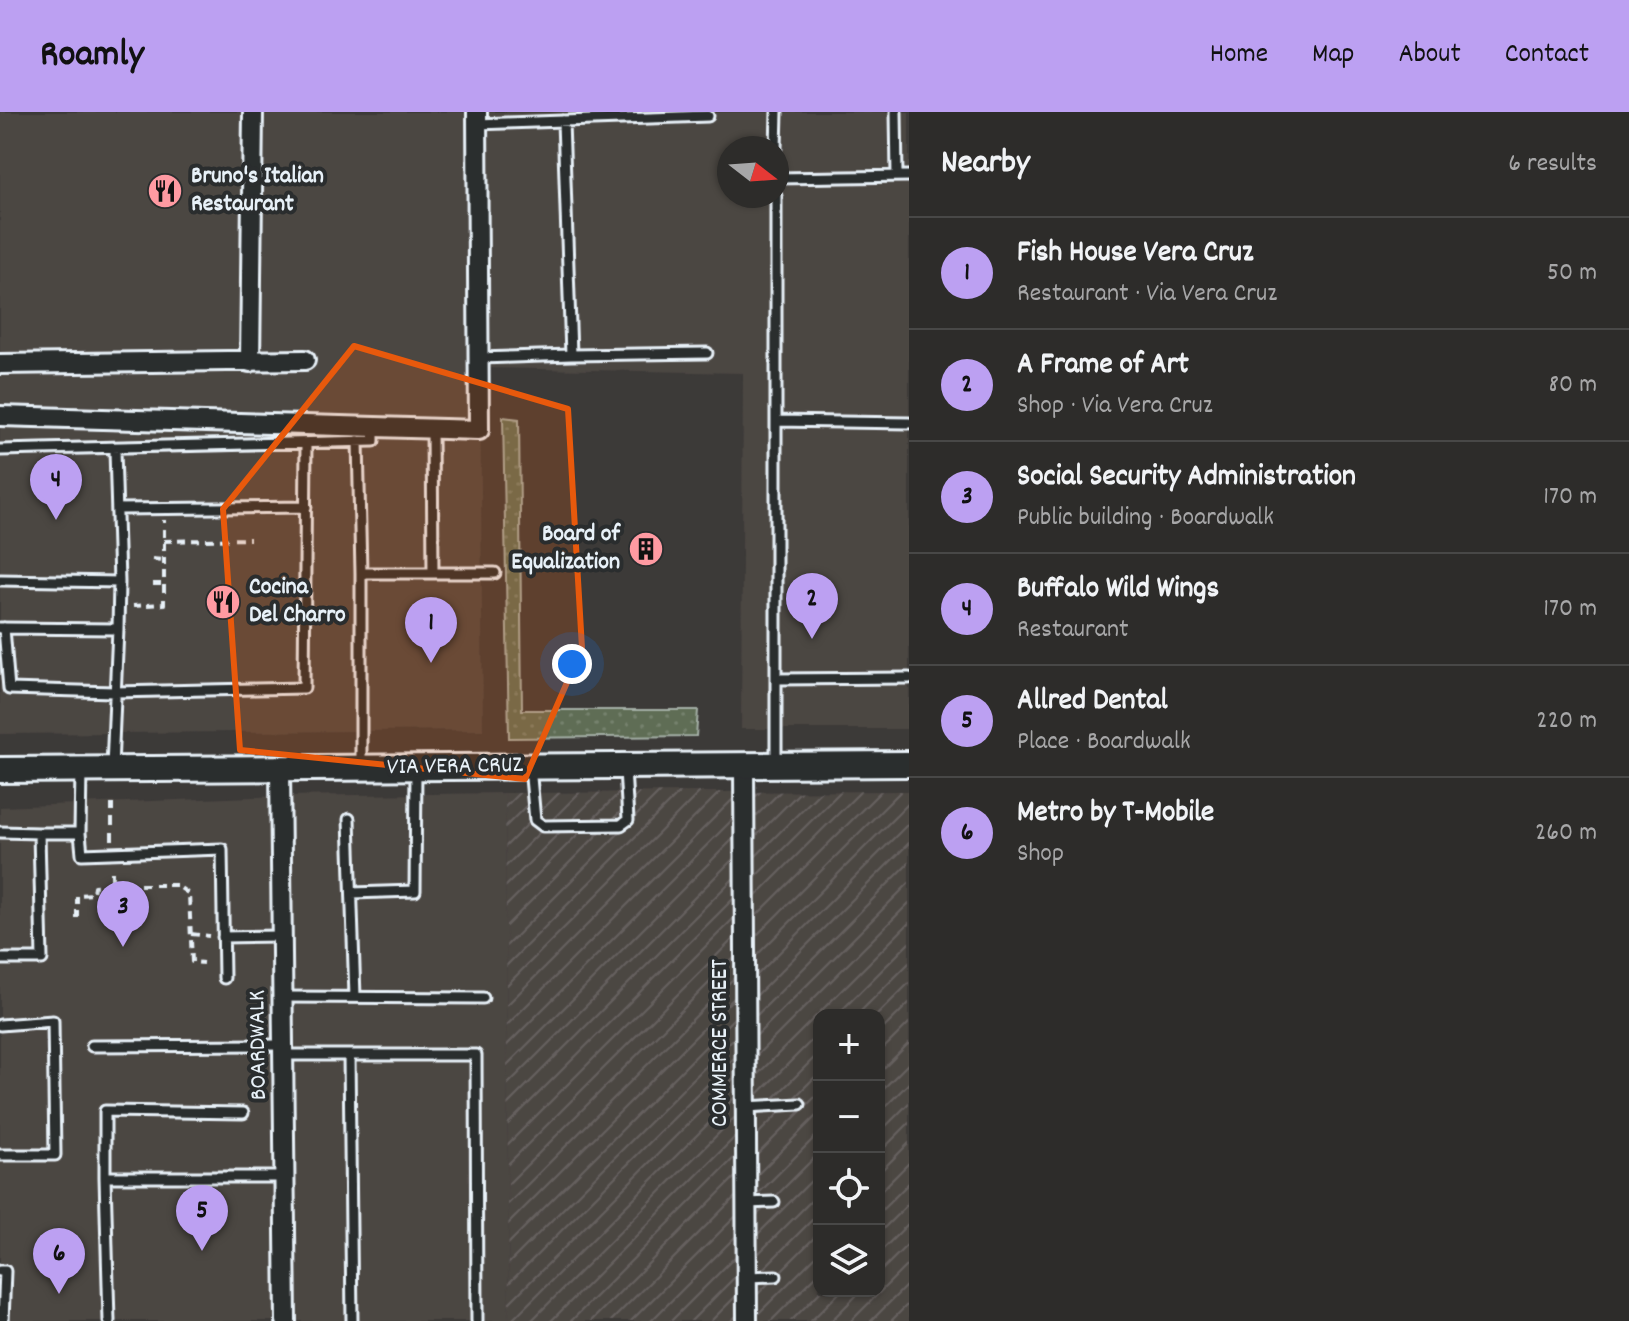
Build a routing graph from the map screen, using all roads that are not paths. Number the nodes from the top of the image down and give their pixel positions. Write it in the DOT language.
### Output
graph roads {
  1 [pos="253,112"];
  2 [pos="777,112"];
  3 [pos="896,112"];
  4 [pos="708,116"];
  5 [pos="477,118"];
  6 [pos="563,121"];
  7 [pos="776,136"];
  8 [pos="897,176"];
  9 [pos="909,176"];
  10 [pos="789,178"];
  11 [pos="776,208"];
  12 [pos="707,353"];
  13 [pos="571,355"];
  14 [pos="480,358"];
  15 [pos="305,360"];
  16 [pos="250,362"];
  17 [pos="0,364"];
  18 [pos="0,416"];
  19 [pos="776,421"];
  20 [pos="909,423"];
  21 [pos="374,427"];
  22 [pos="432,428"];
  23 [pos="358,441"];
  24 [pos="306,443"];
  25 [pos="0,450"];
  26 [pos="115,450"];
  27 [pos="306,507"];
  28 [pos="117,509"];
  29 [pos="361,573"];
  30 [pos="433,573"];
  31 [pos="495,573"];
  32 [pos="0,580"];
  33 [pos="119,582"];
  34 [pos="2,628"];
  35 [pos="118,629"];
  36 [pos="909,678"];
  37 [pos="776,679"];
  38 [pos="114,692"];
  39 [pos="909,764"];
  40 [pos="744,765"];
  41 [pos="776,765"];
  42 [pos="625,766"];
  43 [pos="530,767"];
  44 [pos="361,768"];
  45 [pos="416,768"];
  46 [pos="280,769"];
  47 [pos="0,770"];
  48 [pos="81,770"];
  49 [pos="112,770"];
  50 [pos="349,819"];
  51 [pos="0,832"];
  52 [pos="39,833"];
  53 [pos="80,833"];
  54 [pos="352,893"];
  55 [pos="281,936"];
  56 [pos="223,937"];
  57 [pos="0,959"];
  58 [pos="224,978"];
  59 [pos="282,997"];
  60 [pos="355,997"];
  61 [pos="483,998"];
  62 [pos="0,1025"];
  63 [pos="92,1046"];
  64 [pos="283,1050"];
  65 [pos="349,1055"];
  66 [pos="800,1104"];
  67 [pos="745,1107"];
  68 [pos="243,1113"];
  69 [pos="0,1155"];
  70 [pos="105,1177"];
  71 [pos="284,1177"];
  72 [pos="774,1202"];
  73 [pos="746,1203"];
  74 [pos="0,1271"];
  75 [pos="776,1276"];
  76 [pos="747,1277"];
  77 [pos="3,1321"];
  78 [pos="109,1321"];
  79 [pos="286,1321"];
  80 [pos="352,1321"];
  81 [pos="477,1321"];
  82 [pos="747,1321"];
  1 -- 16 [label="street"];
  2 -- 7 [label="lane"];
  3 -- 8 [label="lane"];
  4 -- 6 [label="lane"];
  5 -- 6 [label="lane"];
  5 -- 14 [label="street"];
  6 -- 13 [label="lane"];
  8 -- 9 [label="lane"];
  8 -- 10 [label="lane"];
  11 -- 19 [label="lane"];
  12 -- 13 [label="lane"];
  13 -- 14 [label="lane"];
  14 -- 22 [label="street"];
  15 -- 16 [label="street"];
  16 -- 17 [label="street"];
  18 -- 21 [label="street"];
  19 -- 20 [label="lane"];
  19 -- 37 [label="lane"];
  21 -- 22 [label="street"];
  21 -- 23 [label="lane"];
  22 -- 30 [label="lane"];
  23 -- 24 [label="lane"];
  23 -- 29 [label="lane"];
  24 -- 26 [label="lane"];
  24 -- 27 [label="lane"];
  25 -- 26 [label="lane"];
  26 -- 28 [label="lane"];
  27 -- 28 [label="lane"];
  27 -- 38 [label="lane"];
  28 -- 33 [label="lane"];
  29 -- 30 [label="lane"];
  29 -- 44 [label="lane"];
  30 -- 31 [label="lane"];
  32 -- 33 [label="lane"];
  33 -- 35 [label="lane"];
  34 -- 35 [label="lane"];
  34 -- 38 [label="lane"];
  35 -- 38 [label="lane"];
  36 -- 37 [label="lane"];
  37 -- 41 [label="lane"];
  38 -- 49 [label="lane"];
  39 -- 41 [label="main road, VIA VERA CRUZ"];
  40 -- 41 [label="main road, VIA VERA CRUZ"];
  40 -- 42 [label="main road, VIA VERA CRUZ"];
  40 -- 67 [label="street, COMMERCE STREET"];
  42 -- 43 [label="main road, VIA VERA CRUZ"];
  42 -- 43 [label="lane"];
  43 -- 45 [label="main road, VIA VERA CRUZ"];
  44 -- 45 [label="main road, VIA VERA CRUZ"];
  44 -- 46 [label="main road, VIA VERA CRUZ"];
  45 -- 54 [label="lane"];
  46 -- 49 [label="main road, VIA VERA CRUZ"];
  46 -- 55 [label="street, BOARDWALK"];
  47 -- 48 [label="main road, VIA VERA CRUZ"];
  48 -- 49 [label="main road, VIA VERA CRUZ"];
  48 -- 53 [label="lane"];
  50 -- 54 [label="lane"];
  51 -- 52 [label="lane"];
  52 -- 53 [label="lane"];
  52 -- 57 [label="lane"];
  53 -- 56 [label="lane"];
  54 -- 60 [label="lane"];
  55 -- 56 [label="lane"];
  55 -- 59 [label="street, BOARDWALK"];
  56 -- 58 [label="lane"];
  59 -- 60 [label="lane"];
  59 -- 64 [label="street, BOARDWALK"];
  60 -- 61 [label="lane"];
  62 -- 69 [label="lane"];
  63 -- 64 [label="lane"];
  64 -- 65 [label="lane"];
  64 -- 71 [label="street, BOARDWALK"];
  65 -- 80 [label="lane"];
  65 -- 81 [label="lane"];
  66 -- 67 [label="lane"];
  67 -- 73 [label="street, COMMERCE STREET"];
  68 -- 70 [label="lane"];
  70 -- 71 [label="lane"];
  70 -- 78 [label="lane"];
  71 -- 79 [label="street, BOARDWALK"];
  72 -- 73 [label="lane"];
  73 -- 76 [label="street, COMMERCE STREET"];
  74 -- 77 [label="lane"];
  75 -- 76 [label="lane"];
  76 -- 82 [label="street, COMMERCE STREET"];
}
